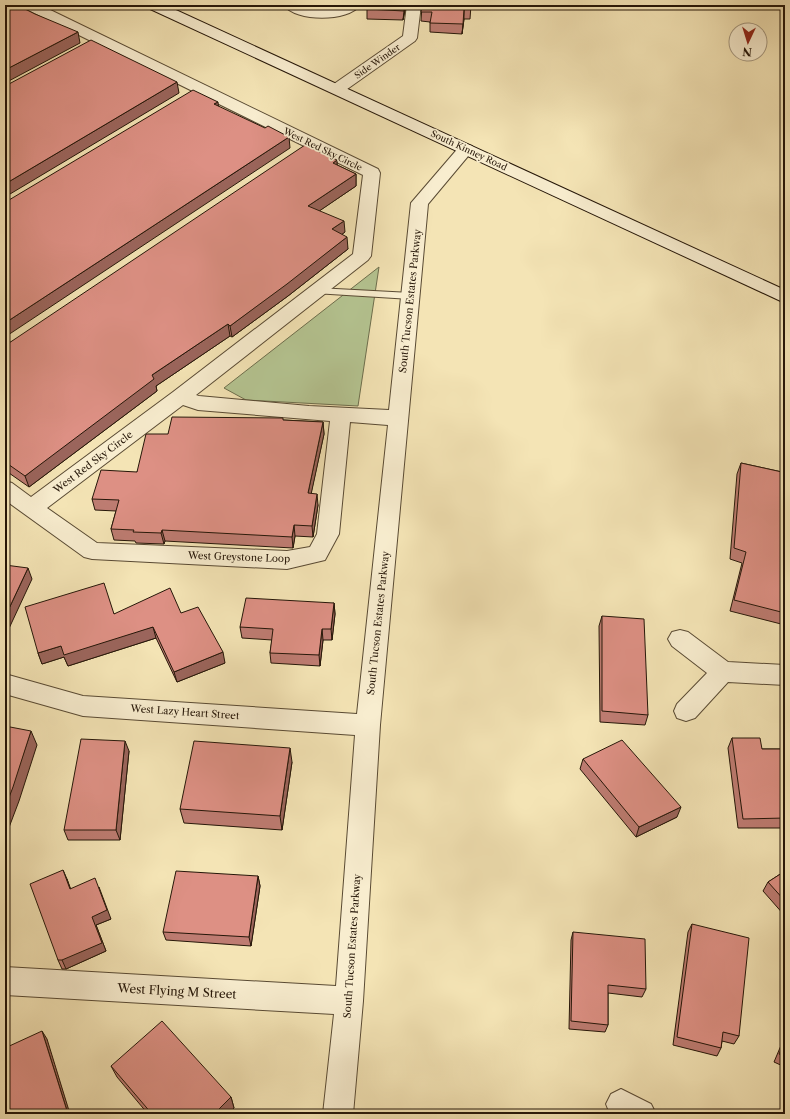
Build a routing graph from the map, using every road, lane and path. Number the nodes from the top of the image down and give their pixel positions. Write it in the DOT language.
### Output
graph roads {
  1 [pos="29,5"];
  2 [pos="153,5"];
  3 [pos="291,5"];
  4 [pos="352,5"];
  5 [pos="414,5"];
  6 [pos="337,89"];
  7 [pos="466,149"];
  8 [pos="317,291"];
  9 [pos="411,296"];
  10 [pos="785,296"];
  11 [pos="180,397"];
  12 [pos="341,415"];
  13 [pos="398,418"];
  14 [pos="5,489"];
  15 [pos="31,508"];
  16 [pos="680,639"];
  17 [pos="723,672"];
  18 [pos="785,675"];
  19 [pos="5,684"];
  20 [pos="686,711"];
  21 [pos="368,725"];
  22 [pos="5,981"];
  23 [pos="348,1000"];
  24 [pos="338,1114"];
  1 -- 8 [label="street, West Red Sky Circle"];
  2 -- 6 [label="street, South Kinney Road"];
  3 -- 4 [label="street"];
  5 -- 6 [label="street, Side Winder"];
  6 -- 7 [label="street, South Kinney Road"];
  7 -- 9 [label="street, South Tucson Estates Parkway"];
  7 -- 10 [label="street, South Kinney Road"];
  8 -- 9 [label="lane"];
  8 -- 11 [label="street, West Red Sky Circle"];
  9 -- 13 [label="street, South Tucson Estates Parkway"];
  11 -- 12 [label="street"];
  11 -- 15 [label="street, West Red Sky Circle"];
  12 -- 13 [label="street"];
  12 -- 15 [label="street, West Greystone Loop"];
  13 -- 21 [label="street, South Tucson Estates Parkway"];
  14 -- 15 [label="street"];
  16 -- 17 [label="street"];
  17 -- 18 [label="street"];
  17 -- 20 [label="street"];
  19 -- 21 [label="street, West Lazy Heart Street"];
  21 -- 23 [label="street, South Tucson Estates Parkway"];
  22 -- 23 [label="street, West Flying M Street"];
  23 -- 24 [label="street, South Tucson Estates Parkway"];
}
